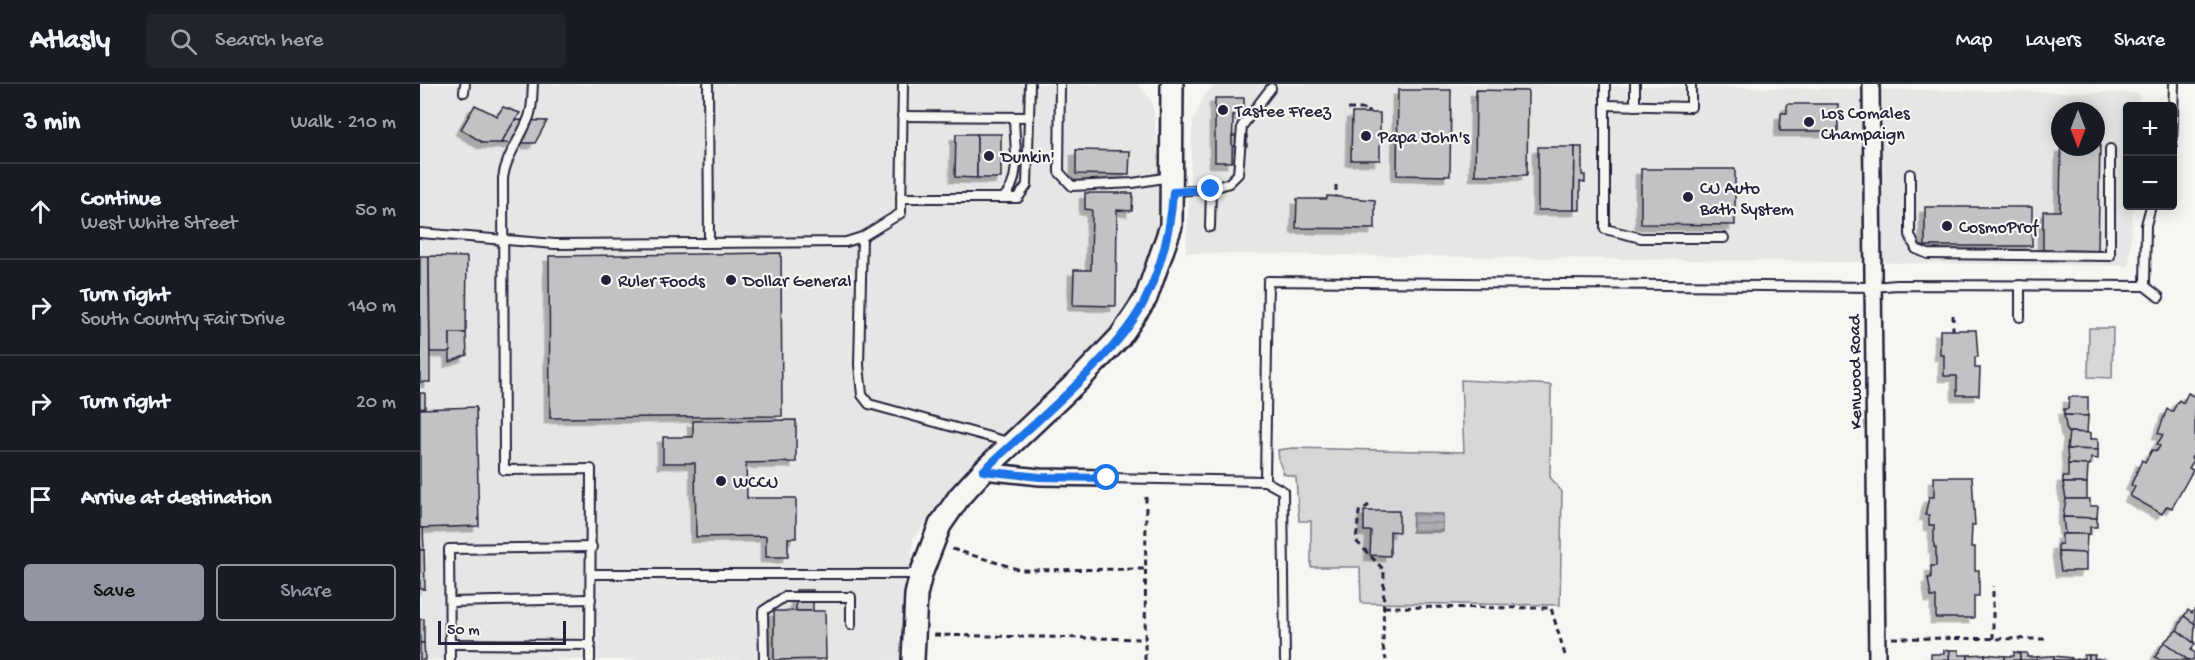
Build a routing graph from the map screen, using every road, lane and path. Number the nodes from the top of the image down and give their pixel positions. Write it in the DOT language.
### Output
graph roads {
  1 [pos="708,84"];
  2 [pos="903,84"];
  3 [pos="1030,84"];
  4 [pos="1060,84"];
  5 [pos="1172,84"];
  6 [pos="1605,84"];
  7 [pos="1635,84"];
  8 [pos="1691,84"];
  9 [pos="1871,84"];
  10 [pos="2174,84"];
  11 [pos="532,88"];
  12 [pos="1271,88"];
  13 [pos="2173,102"];
  14 [pos="1605,105"];
  15 [pos="1635,106"];
  16 [pos="1348,109"];
  17 [pos="1368,113"];
  18 [pos="903,116"];
  19 [pos="1014,117"];
  20 [pos="1028,117"];
  21 [pos="2110,149"];
  22 [pos="1910,174"];
  23 [pos="1172,184"];
  24 [pos="1336,185"];
  25 [pos="1211,189"];
  26 [pos="1336,196"];
  27 [pos="901,198"];
  28 [pos="1004,198"];
  29 [pos="2150,210"];
  30 [pos="1210,227"];
  31 [pos="420,233"];
  32 [pos="862,237"];
  33 [pos="501,238"];
  34 [pos="1724,238"];
  35 [pos="709,243"];
  36 [pos="2020,285"];
  37 [pos="2145,286"];
  38 [pos="1873,287"];
  39 [pos="2159,297"];
  40 [pos="1953,315"];
  41 [pos="2020,316"];
  42 [pos="1953,330"];
  43 [pos="1013,443"];
  44 [pos="983,471"];
  45 [pos="1107,478"];
  46 [pos="1265,481"];
  47 [pos="1146,497"];
  48 [pos="1369,505"];
  49 [pos="932,543"];
  50 [pos="592,547"];
  51 [pos="1145,570"];
  52 [pos="592,574"];
  53 [pos="921,574"];
  54 [pos="1993,586"];
  55 [pos="591,599"];
  56 [pos="450,602"];
  57 [pos="1384,607"];
  58 [pos="851,625"];
  59 [pos="914,634"];
  60 [pos="1902,638"];
  61 [pos="1145,639"];
  62 [pos="1992,639"];
  63 [pos="2046,639"];
  64 [pos="450,644"];
  65 [pos="591,645"];
  66 [pos="1565,655"];
  67 [pos="450,660"];
  68 [pos="590,660"];
  69 [pos="764,660"];
  70 [pos="914,660"];
  71 [pos="1145,660"];
  72 [pos="1285,660"];
  73 [pos="1386,660"];
  74 [pos="1877,660"];
  1 -- 35 [label="lane"];
  2 -- 18 [label="lane"];
  3 -- 20 [label="lane"];
  4 -- 23 [label="lane"];
  5 -- 23 [label="street"];
  6 -- 14 [label="lane"];
  7 -- 15 [label="lane"];
  8 -- 15 [label="lane"];
  9 -- 38 [label="street, Kenwood Road"];
  10 -- 13 [label="lane"];
  11 -- 33 [label="lane"];
  12 -- 25 [label="lane"];
  14 -- 15 [label="lane"];
  14 -- 34 [label="lane"];
  16 -- 17 [label="path"];
  18 -- 19 [label="lane"];
  18 -- 27 [label="lane"];
  19 -- 20 [label="lane"];
  19 -- 28 [label="lane"];
  20 -- 28 [label="lane"];
  21 -- 22 [label="lane"];
  23 -- 25 [label="lane"];
  23 -- 43 [label="street"];
  24 -- 26 [label="path"];
  25 -- 30 [label="lane"];
  27 -- 28 [label="lane"];
  27 -- 32 [label="lane"];
  29 -- 37 [label="lane"];
  31 -- 33 [label="lane"];
  32 -- 35 [label="lane"];
  32 -- 43 [label="lane"];
  33 -- 35 [label="lane"];
  33 -- 50 [label="lane"];
  36 -- 37 [label="lane"];
  36 -- 38 [label="lane"];
  36 -- 41 [label="lane"];
  37 -- 39 [label="lane"];
  38 -- 46 [label="lane"];
  38 -- 74 [label="street, Kenwood Road"];
  40 -- 42 [label="path"];
  43 -- 44 [label="street"];
  44 -- 45 [label="street"];
  44 -- 49 [label="street"];
  45 -- 46 [label="lane"];
  46 -- 72 [label="lane"];
  47 -- 51 [label="path"];
  48 -- 57 [label="path"];
  49 -- 51 [label="path"];
  49 -- 53 [label="street"];
  50 -- 52 [label="lane"];
  50 -- 56 [label="lane"];
  51 -- 61 [label="path"];
  52 -- 53 [label="lane"];
  52 -- 55 [label="lane"];
  53 -- 59 [label="street"];
  54 -- 62 [label="path"];
  55 -- 56 [label="lane"];
  55 -- 65 [label="lane"];
  56 -- 64 [label="lane"];
  57 -- 66 [label="path"];
  57 -- 73 [label="path"];
  58 -- 69 [label="lane"];
  59 -- 61 [label="path"];
  59 -- 70 [label="street"];
  60 -- 62 [label="path"];
  61 -- 71 [label="path"];
  62 -- 63 [label="path"];
  64 -- 65 [label="lane"];
  64 -- 67 [label="lane"];
  65 -- 68 [label="lane"];
}
